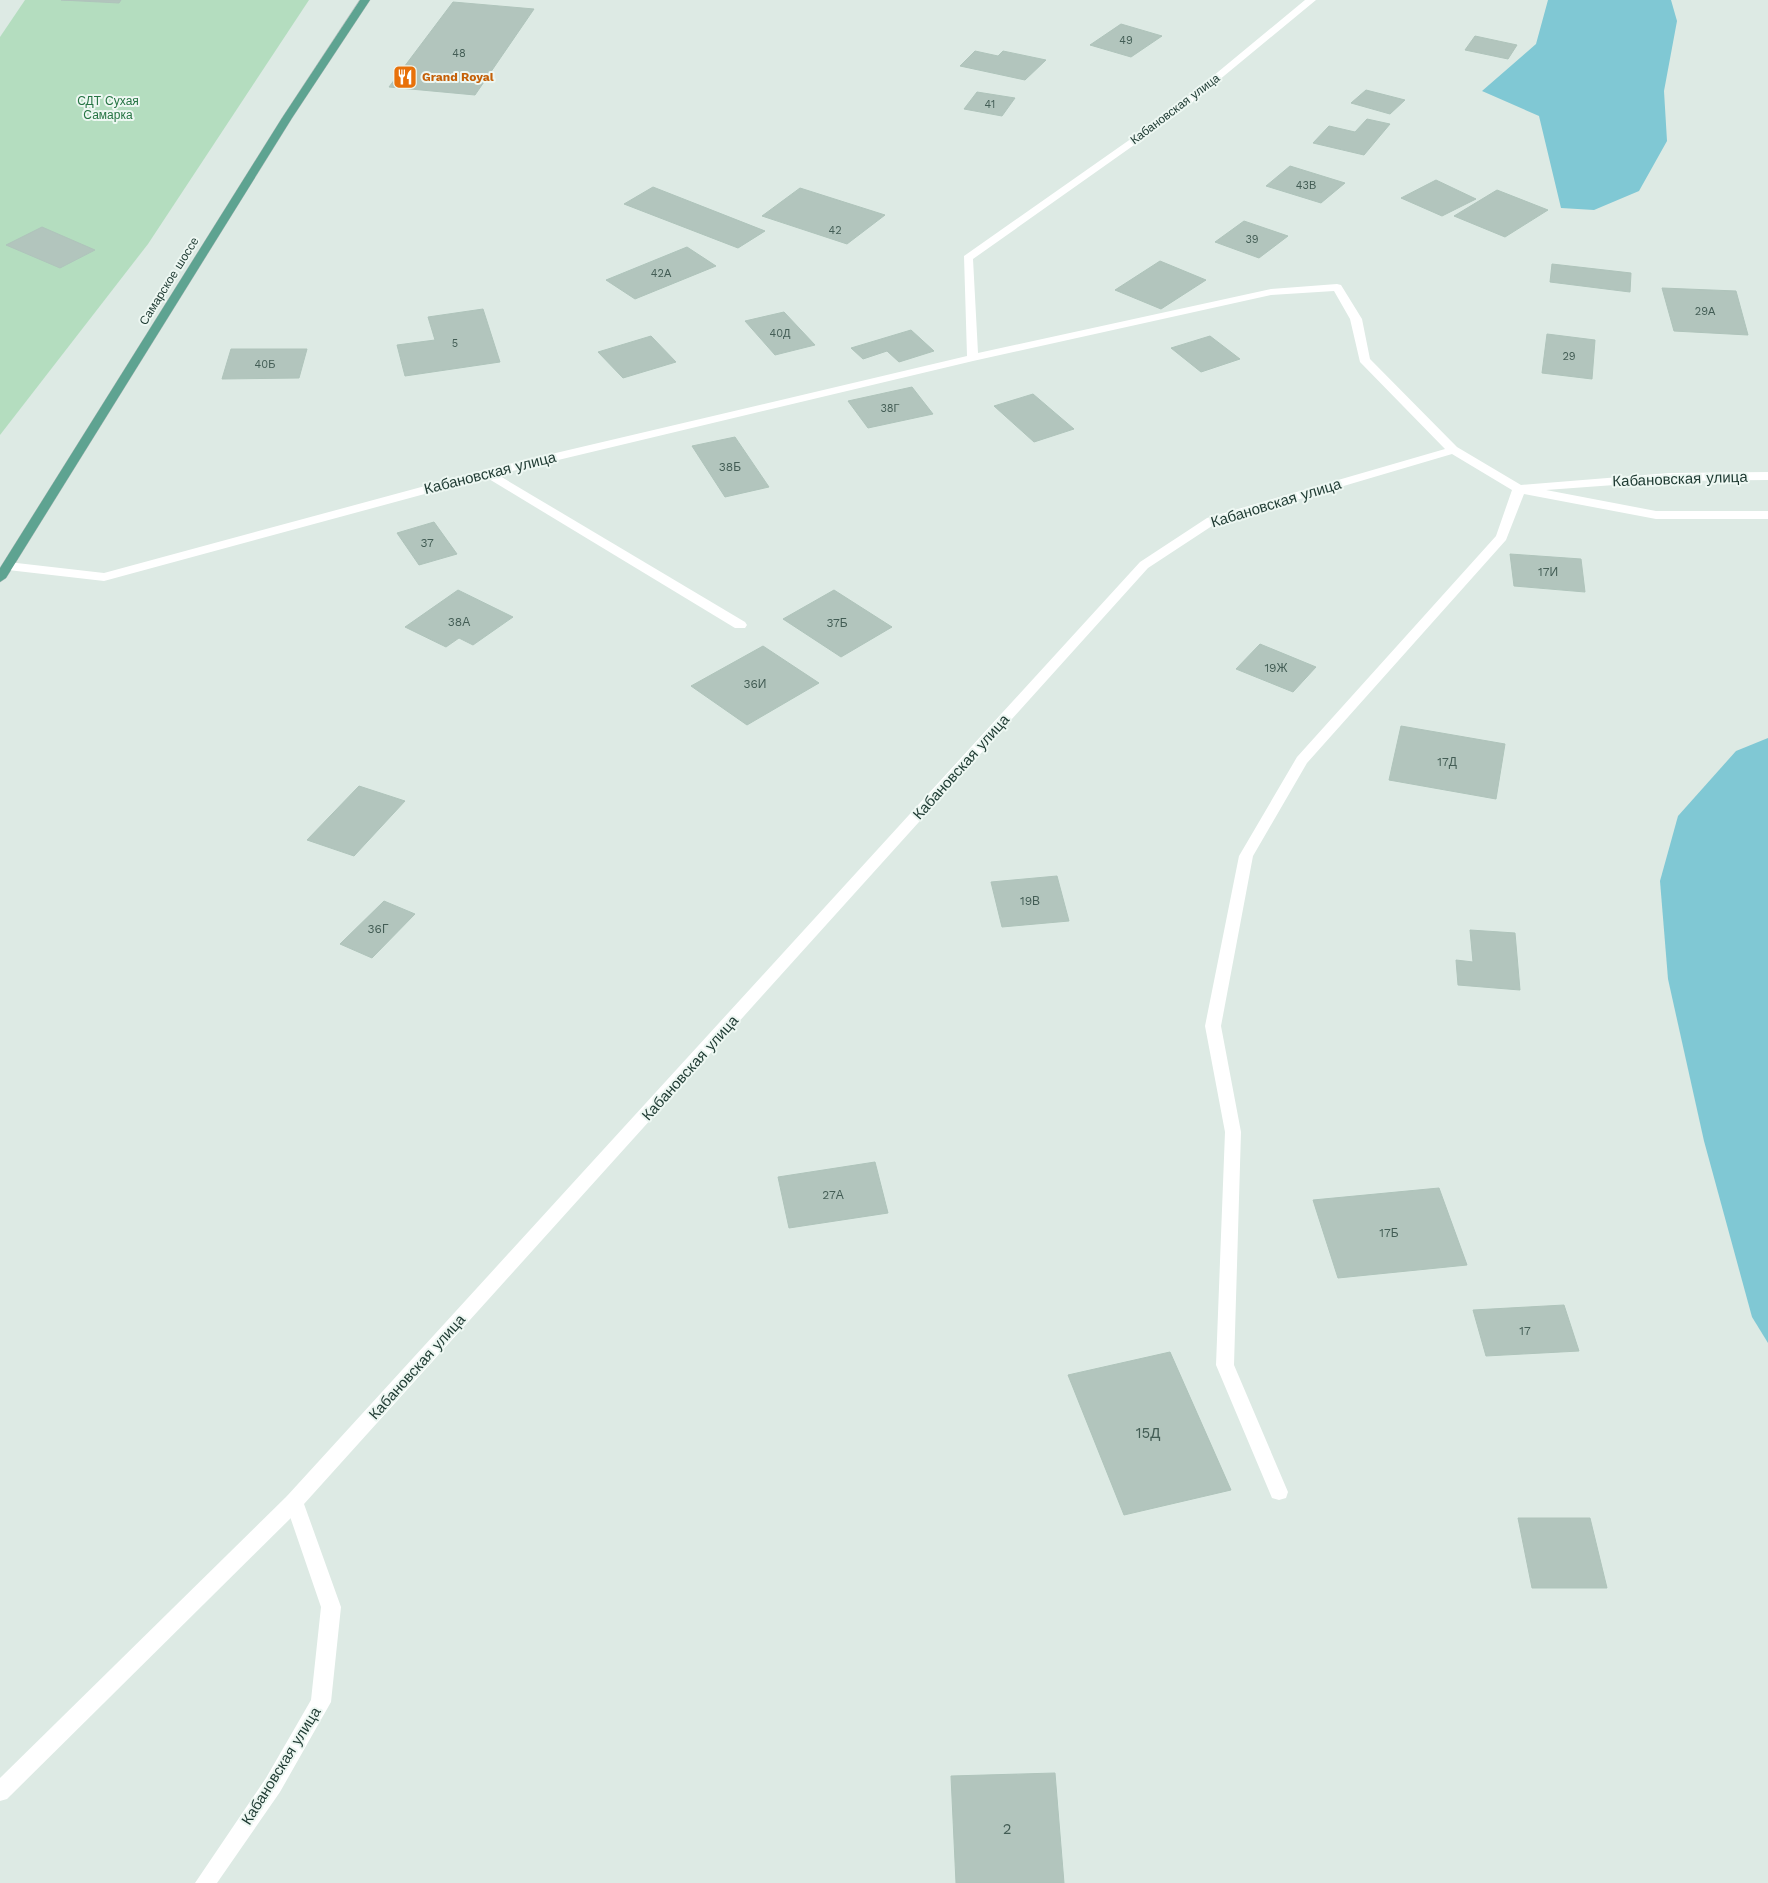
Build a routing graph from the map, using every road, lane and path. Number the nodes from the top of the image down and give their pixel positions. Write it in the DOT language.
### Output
graph roads {
  1 [pos="365,0"];
  2 [pos="1311,0"];
  3 [pos="973,358"];
  4 [pos="1453,450"];
  5 [pos="488,472"];
  6 [pos="1768,476"];
  7 [pos="1519,489"];
  8 [pos="1768,514"];
  9 [pos="8,566"];
  10 [pos="0,578"];
  11 [pos="740,625"];
  12 [pos="1279,1492"];
  13 [pos="294,1502"];
  14 [pos="0,1792"];
  15 [pos="205,1883"];
  1 -- 9 [label="main road, Самарское шоссе"];
  2 -- 3 [label="street, Кабановская улица"];
  3 -- 4 [label="street, Кабановская улица"];
  3 -- 5 [label="street, Кабановская улица"];
  4 -- 7 [label="street, Кабановская улица"];
  4 -- 13 [label="street, Кабановская улица"];
  5 -- 9 [label="street, Кабановская улица"];
  5 -- 11 [label="street"];
  6 -- 7 [label="street, Кабановская улица"];
  7 -- 8 [label="street"];
  7 -- 12 [label="street"];
  9 -- 10 [label="main road, Самарское шоссе"];
  13 -- 14 [label="street"];
  13 -- 15 [label="street, Кабановская улица"];
}
